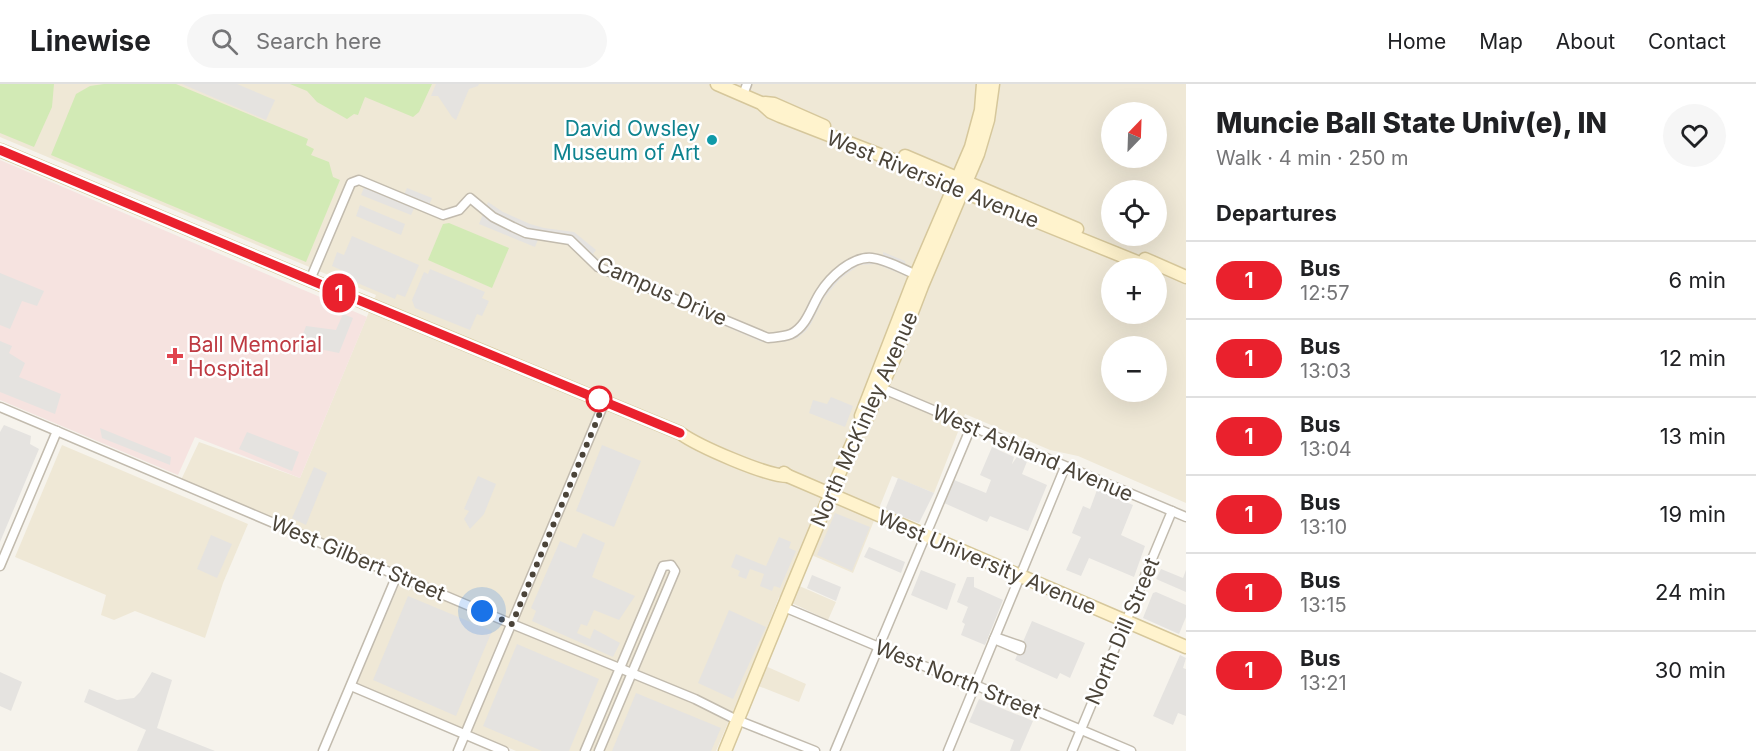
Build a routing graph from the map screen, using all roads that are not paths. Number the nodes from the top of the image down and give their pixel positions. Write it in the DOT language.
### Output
graph roads {
  1 [pos="717,84"];
  2 [pos="983,84"];
  3 [pos="993,84"];
  4 [pos="745,89"];
  5 [pos="0,150"];
  6 [pos="960,182"];
  7 [pos="1130,258"];
  8 [pos="1167,276"];
  9 [pos="921,277"];
  10 [pos="1186,277"];
  11 [pos="310,280"];
  12 [pos="1186,284"];
  13 [pos="881,388"];
  14 [pos="605,401"];
  15 [pos="0,407"];
  16 [pos="861,421"];
  17 [pos="971,427"];
  18 [pos="57,431"];
  19 [pos="1065,466"];
  20 [pos="830,494"];
  21 [pos="1172,511"];
  22 [pos="1186,517"];
  23 [pos="926,536"];
  24 [pos="0,566"];
  25 [pos="397,575"];
  26 [pos="1020,576"];
  27 [pos="784,607"];
  28 [pos="1126,622"];
  29 [pos="512,624"];
  30 [pos="879,647"];
  31 [pos="1186,647"];
  32 [pos="620,668"];
  33 [pos="632,673"];
  34 [pos="351,686"];
  35 [pos="975,686"];
  36 [pos="737,720"];
  37 [pos="1081,730"];
  38 [pos="465,734"];
  39 [pos="323,751"];
  40 [pos="458,751"];
  41 [pos="504,751"];
  42 [pos="585,751"];
  43 [pos="599,751"];
  44 [pos="725,751"];
  45 [pos="815,751"];
  46 [pos="835,751"];
  47 [pos="948,751"];
  48 [pos="1072,751"];
  49 [pos="1131,751"];
  1 -- 4 [label="street, West Riverside Avenue"];
  2 -- 6 [label="street, North McKinley Avenue"];
  3 -- 6 [label="street, North McKinley Avenue"];
  4 -- 6 [label="street, West Riverside Avenue"];
  5 -- 11 [label="street, West University Avenue"];
  6 -- 7 [label="street, West Riverside Avenue"];
  6 -- 9 [label="street, North McKinley Avenue"];
  6 -- 10 [label="street"];
  8 -- 12 [label="street"];
  9 -- 11 [label="street, Campus Drive"];
  9 -- 13 [label="street, North McKinley Avenue"];
  9 -- 16 [label="street"];
  11 -- 14 [label="street, West University Avenue"];
  13 -- 16 [label="street, North McKinley Avenue"];
  13 -- 17 [label="street, West Ashland Avenue"];
  14 -- 20 [label="street, West University Avenue"];
  14 -- 29 [label="street"];
  15 -- 18 [label="street, West Gilbert Street"];
  16 -- 20 [label="street, North McKinley Avenue"];
  17 -- 19 [label="street, West Ashland Avenue"];
  17 -- 23 [label="street"];
  18 -- 24 [label="street"];
  18 -- 25 [label="street, West Gilbert Street"];
  19 -- 21 [label="street, West Ashland Avenue"];
  19 -- 26 [label="street"];
  20 -- 23 [label="street, West University Avenue"];
  20 -- 27 [label="street, North McKinley Avenue"];
  21 -- 22 [label="street, West Ashland Avenue"];
  21 -- 28 [label="street, North Dill Street"];
  23 -- 26 [label="street, West University Avenue"];
  23 -- 30 [label="street"];
  25 -- 29 [label="street, West Gilbert Street"];
  25 -- 34 [label="street"];
  26 -- 28 [label="street, West University Avenue"];
  26 -- 35 [label="street"];
  27 -- 30 [label="street, West North Street"];
  27 -- 36 [label="street, North McKinley Avenue"];
  28 -- 31 [label="street, West University Avenue"];
  28 -- 37 [label="street, North Dill Street"];
  29 -- 32 [label="street, West Gilbert Street"];
  29 -- 38 [label="street"];
  30 -- 35 [label="street, West North Street"];
  30 -- 46 [label="street"];
  32 -- 33 [label="street, West Gilbert Street"];
  32 -- 33 [label="street"];
  32 -- 42 [label="street"];
  33 -- 36 [label="street, West Gilbert Street"];
  33 -- 43 [label="street"];
  34 -- 38 [label="street"];
  34 -- 39 [label="street"];
  35 -- 37 [label="street, West North Street"];
  35 -- 47 [label="street"];
  36 -- 44 [label="street, North McKinley Avenue"];
  36 -- 45 [label="street, West Gilbert Street"];
  37 -- 48 [label="street, North Dill Street"];
  37 -- 49 [label="street, West North Street"];
  38 -- 40 [label="street"];
  38 -- 41 [label="street"];
}
